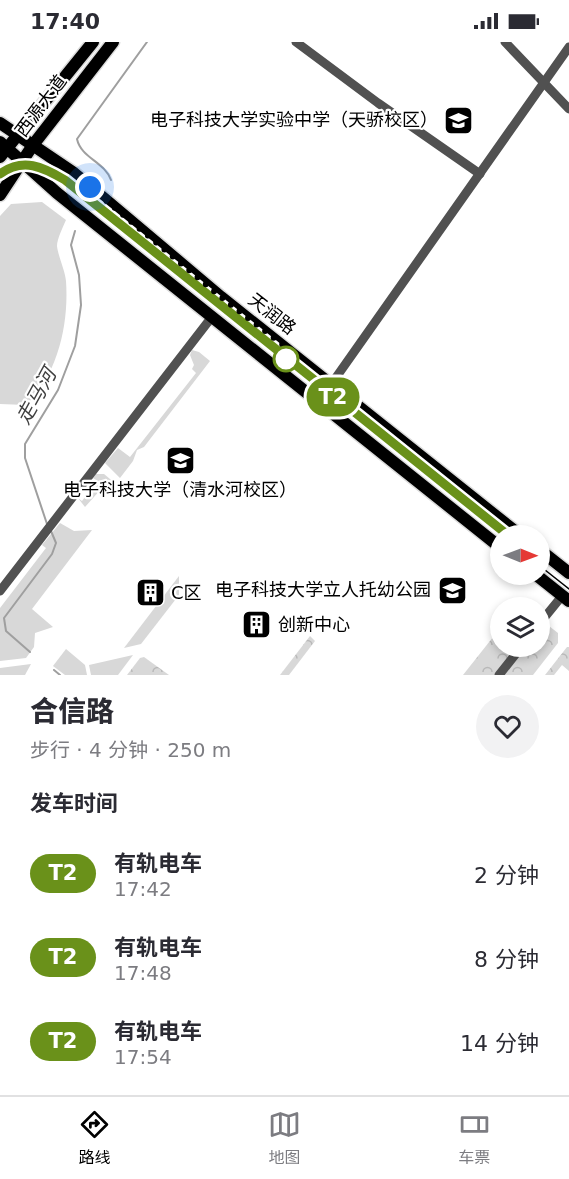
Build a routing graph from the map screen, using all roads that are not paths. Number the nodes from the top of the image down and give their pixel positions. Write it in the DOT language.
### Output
graph roads {
  1 [pos="93,42"];
  2 [pos="113,42"];
  3 [pos="296,42"];
  4 [pos="505,42"];
  5 [pos="569,47"];
  6 [pos="543,84"];
  7 [pos="569,109"];
  8 [pos="0,123"];
  9 [pos="17,136"];
  10 [pos="33,145"];
  11 [pos="3,149"];
  12 [pos="22,161"];
  13 [pos="480,174"];
  14 [pos="0,195"];
  15 [pos="211,318"];
  16 [pos="332,384"];
  17 [pos="318,403"];
  18 [pos="507,525"];
  19 [pos="490,539"];
  20 [pos="550,558"];
  21 [pos="569,573"];
  22 [pos="549,585"];
  23 [pos="0,591"];
  24 [pos="566,598"];
  25 [pos="550,613"];
  26 [pos="513,657"];
  27 [pos="499,675"];
  1 -- 9 [label="main road, 西源大道"];
  2 -- 10 [label="main road, 西源大道"];
  3 -- 13 [label="street"];
  4 -- 6 [label="street"];
  5 -- 6 [label="street"];
  6 -- 7 [label="street"];
  6 -- 13 [label="street"];
  8 -- 9 [label="main road, 天润路"];
  9 -- 10 [label="main road, 天润路"];
  9 -- 11 [label="main road, 西源大道"];
  10 -- 12 [label="main road, 西源大道"];
  10 -- 16 [label="main road, 天润路"];
  11 -- 12 [label="main road"];
  12 -- 14 [label="main road, 西源大道"];
  12 -- 15 [label="main road"];
  13 -- 16 [label="street"];
  15 -- 17 [label="main road"];
  15 -- 23 [label="street"];
  16 -- 17 [label="street"];
  16 -- 18 [label="main road, 天润路"];
  17 -- 19 [label="main road"];
  20 -- 21 [label="main road"];
  22 -- 24 [label="main road"];
  24 -- 25 [label="street"];
  26 -- 27 [label="street"];
}
